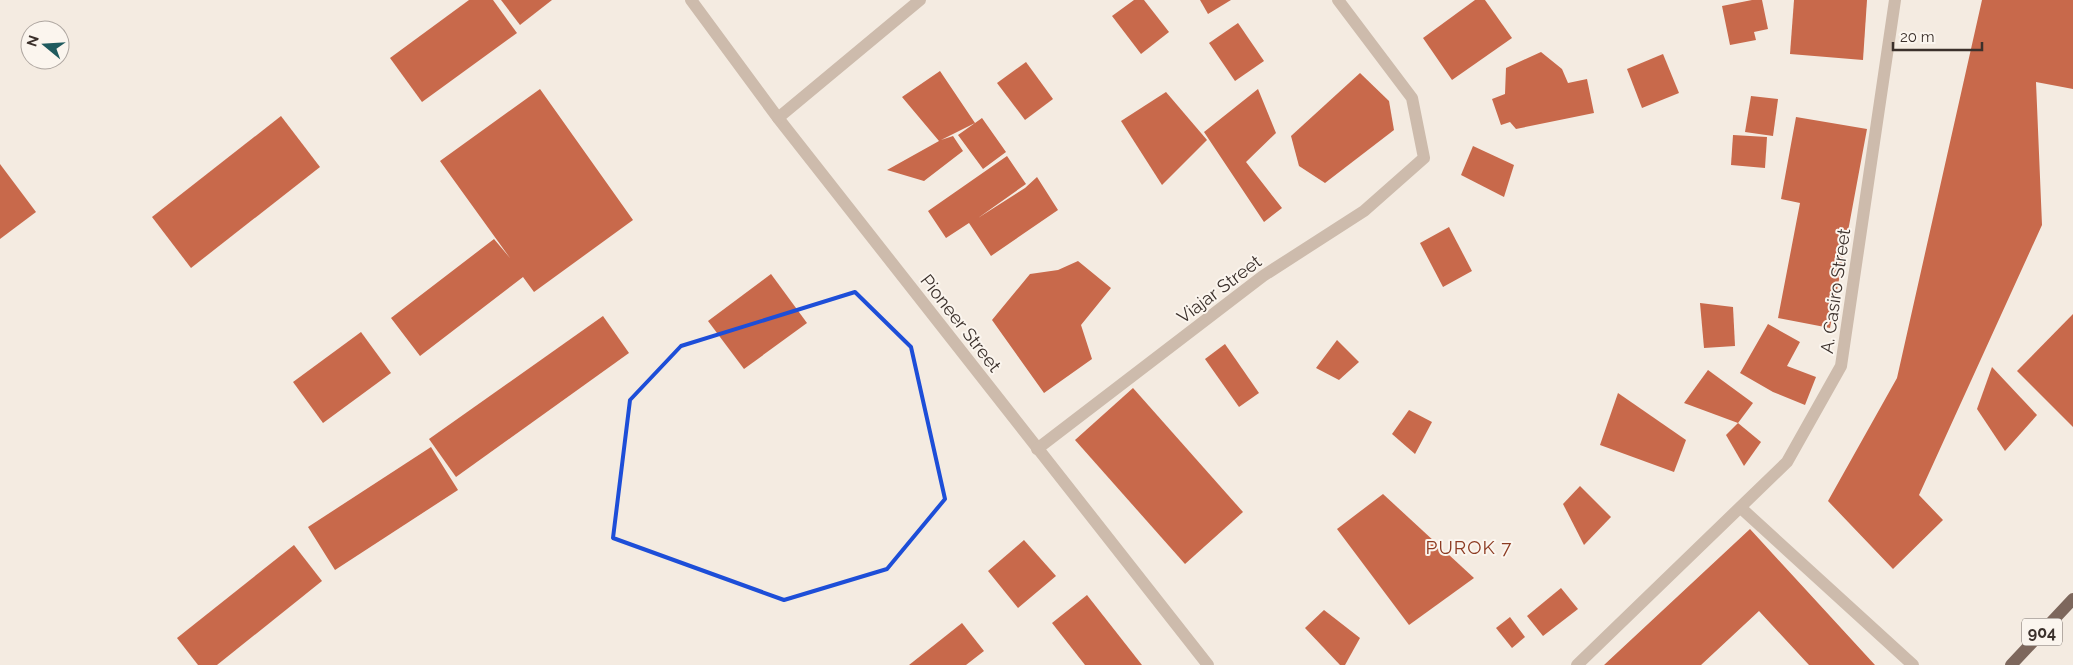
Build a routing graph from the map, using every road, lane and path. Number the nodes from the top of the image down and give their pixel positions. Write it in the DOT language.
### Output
graph roads {
  1 [pos="691,0"];
  2 [pos="920,0"];
  3 [pos="1338,0"];
  4 [pos="1896,0"];
  5 [pos="778,118"];
  6 [pos="1037,449"];
  7 [pos="1741,508"];
  8 [pos="2073,599"];
  9 [pos="1208,665"];
  10 [pos="1577,665"];
  11 [pos="1913,665"];
  12 [pos="2011,665"];
  1 -- 5 [label="street, Pioneer Street"];
  2 -- 5 [label="street"];
  3 -- 6 [label="street, Viajar Street"];
  4 -- 7 [label="street, A. Casiro Street"];
  5 -- 6 [label="street, Pioneer Street"];
  6 -- 9 [label="street, Pioneer Street"];
  7 -- 10 [label="street, A. Casiro Street"];
  7 -- 11 [label="street"];
  8 -- 12 [label="main road, 904"];
}
